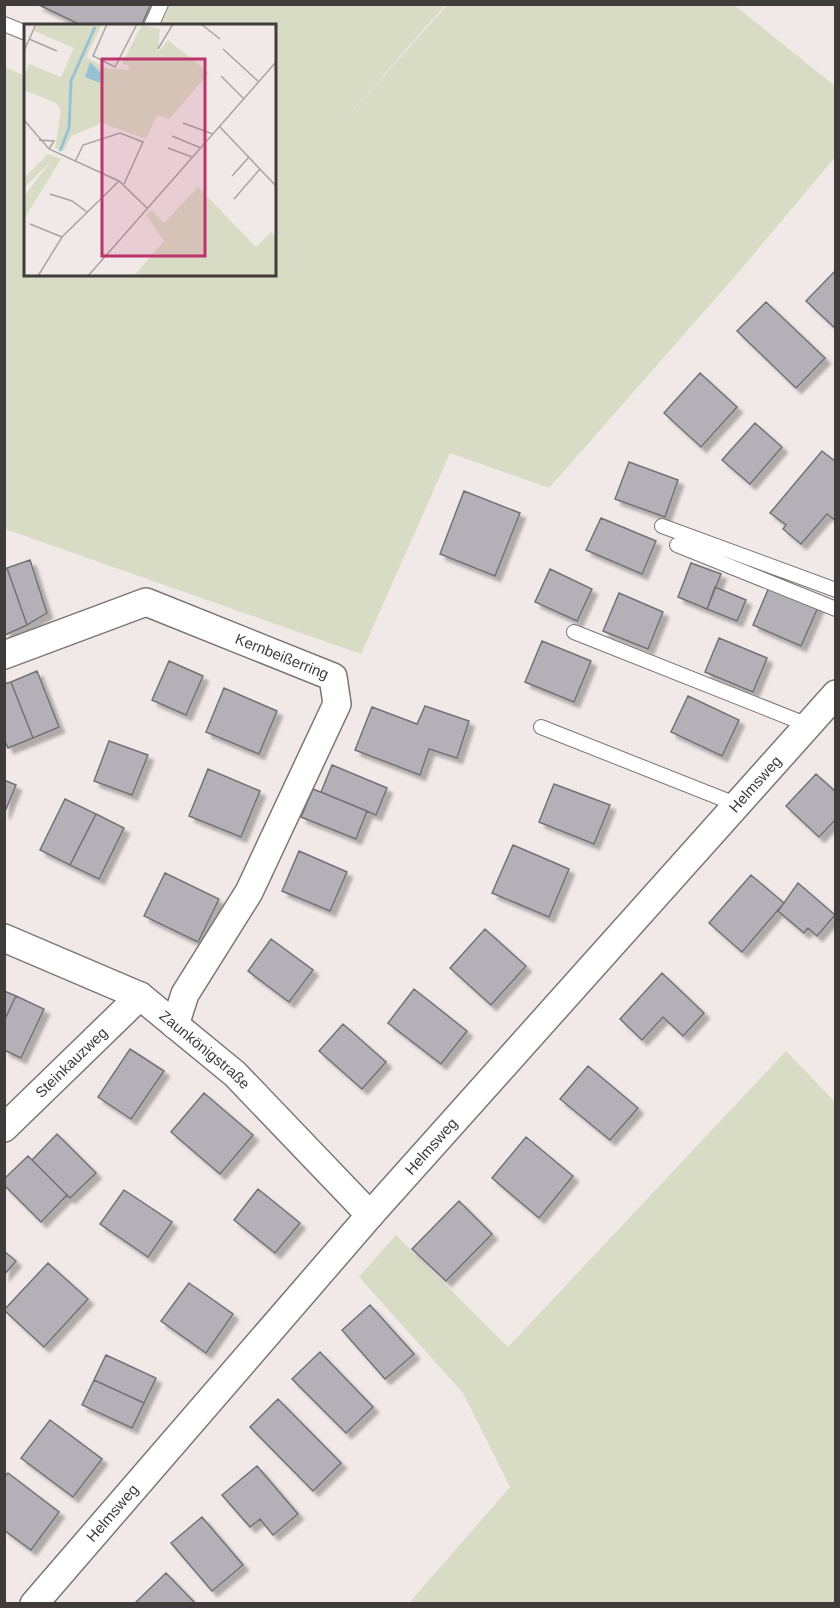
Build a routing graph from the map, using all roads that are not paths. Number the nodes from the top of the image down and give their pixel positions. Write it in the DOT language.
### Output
graph roads {
  1 [pos="161,4"];
  2 [pos="4,24"];
  3 [pos="152,24"];
  4 [pos="24,32"];
  5 [pos="662,526"];
  6 [pos="678,545"];
  7 [pos="836,590"];
  8 [pos="836,609"];
  9 [pos="574,632"];
  10 [pos="4,656"];
  11 [pos="836,694"];
  12 [pos="808,725"];
  13 [pos="541,728"];
  14 [pos="738,805"];
  15 [pos="4,938"];
  16 [pos="140,996"];
  17 [pos="175,1025"];
  18 [pos="4,1128"];
  19 [pos="370,1215"];
  20 [pos="34,1604"];
  1 -- 3 [label="lane"];
  2 -- 4 [label="lane"];
  5 -- 7 [label="lane"];
  6 -- 8 [label="lane"];
  9 -- 12 [label="lane"];
  10 -- 17 [label="street, Kernbeißerring"];
  11 -- 12 [label="street, Helmsweg"];
  12 -- 14 [label="street, Helmsweg"];
  13 -- 14 [label="lane"];
  14 -- 19 [label="street, Helmsweg"];
  15 -- 16 [label="street, Zaunkönigstraße"];
  16 -- 17 [label="street, Zaunkönigstraße"];
  16 -- 18 [label="street, Steinkauzweg"];
  17 -- 19 [label="street, Zaunkönigstraße"];
  19 -- 20 [label="street, Helmsweg"];
}
